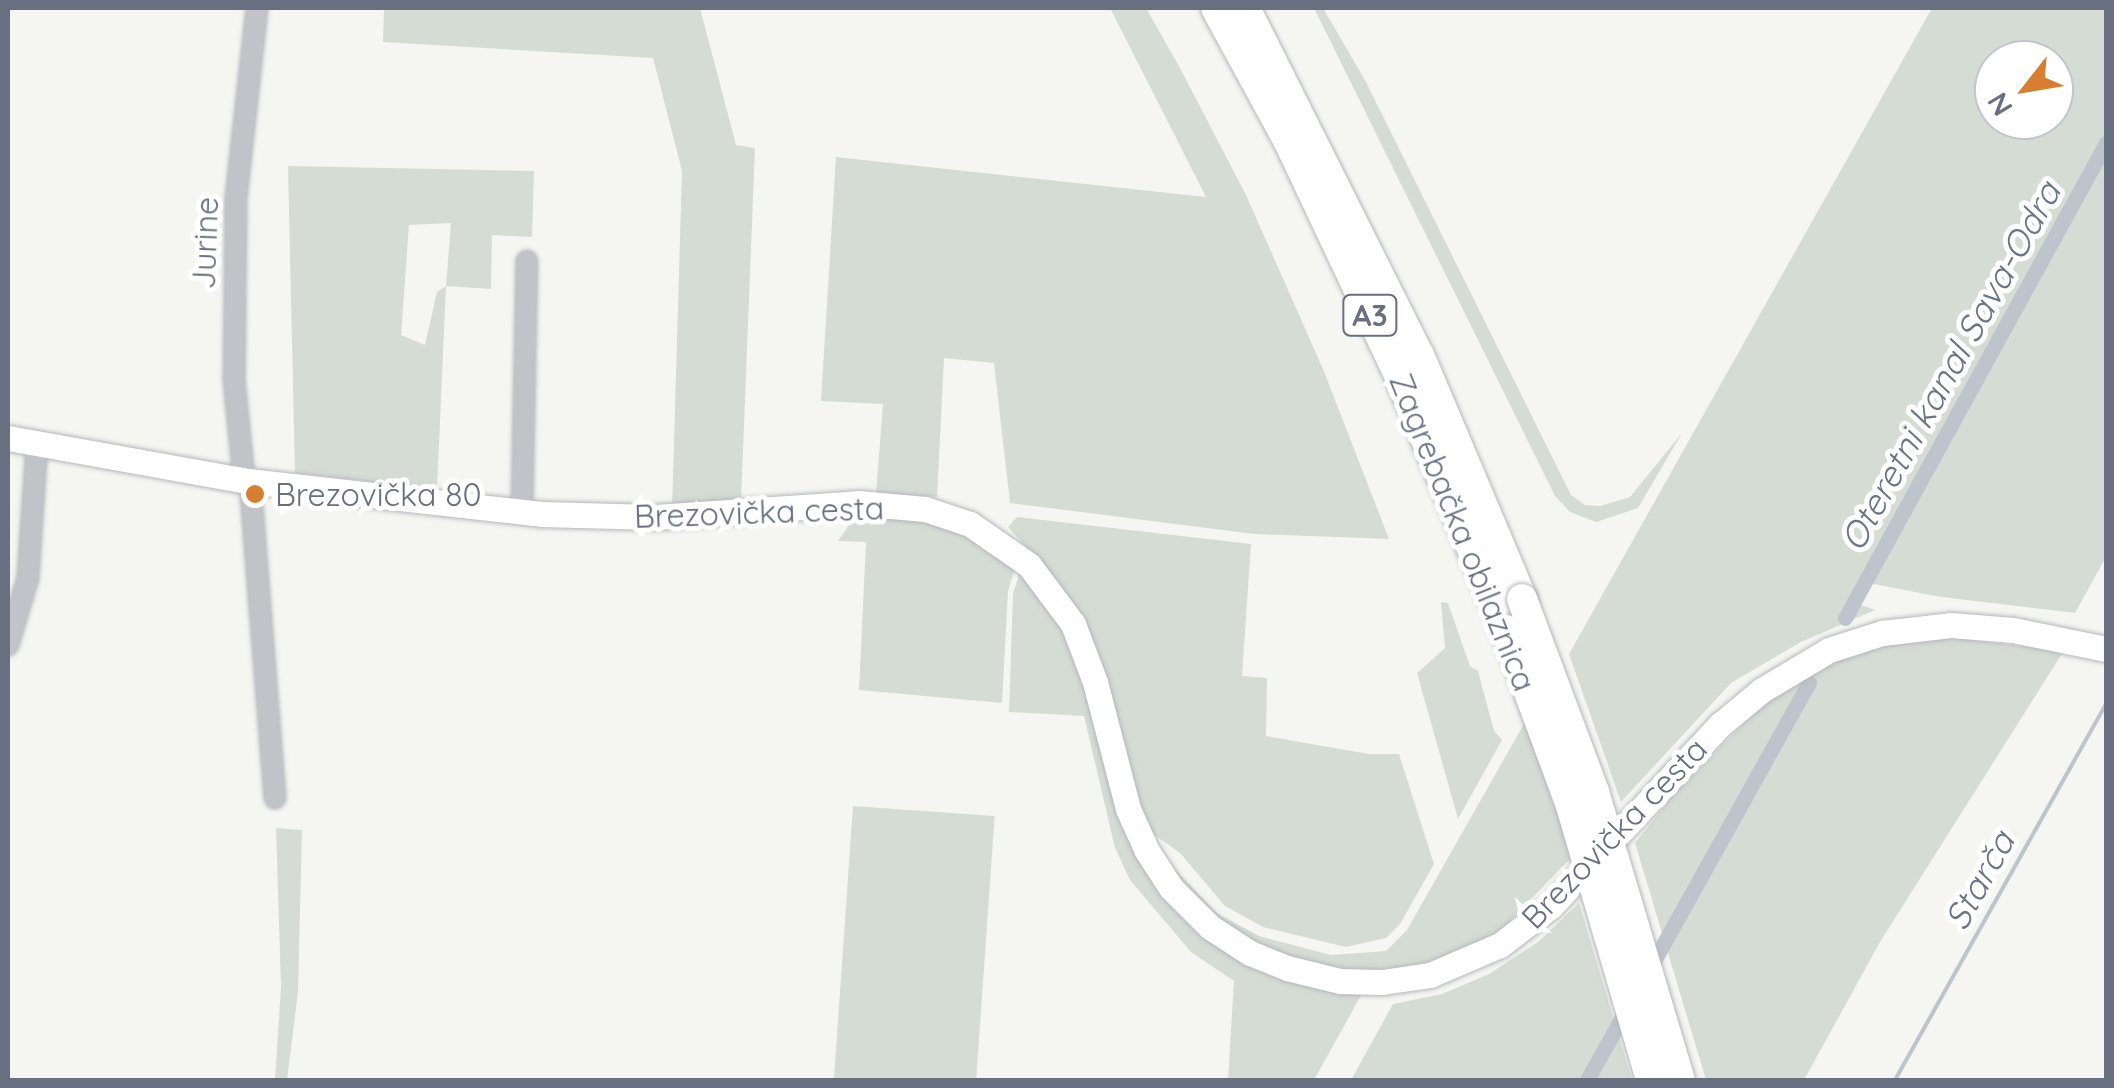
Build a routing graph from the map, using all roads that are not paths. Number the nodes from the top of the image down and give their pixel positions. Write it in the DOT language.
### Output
graph roads {
  1 [pos="257,8"];
  2 [pos="1216,8"];
  3 [pos="1245,8"];
  4 [pos="527,260"];
  5 [pos="8,438"];
  6 [pos="37,442"];
  7 [pos="248,481"];
  8 [pos="522,512"];
  9 [pos="8,646"];
  10 [pos="2106,648"];
  11 [pos="275,798"];
  12 [pos="1651,1080"];
  13 [pos="1680,1080"];
  1 -- 7 [label="street, Jurine"];
  2 -- 12 [label="highway, Zagrebačka obilaznica / A3, bridge"];
  3 -- 13 [label="highway, Zagrebačka obilaznica / A3, bridge"];
  4 -- 8 [label="street"];
  5 -- 6 [label="main road, Brezovička cesta"];
  6 -- 7 [label="main road, Brezovička cesta"];
  6 -- 9 [label="street"];
  7 -- 8 [label="main road, Brezovička cesta"];
  7 -- 11 [label="street"];
  8 -- 10 [label="main road, Brezovička cesta"];
}
